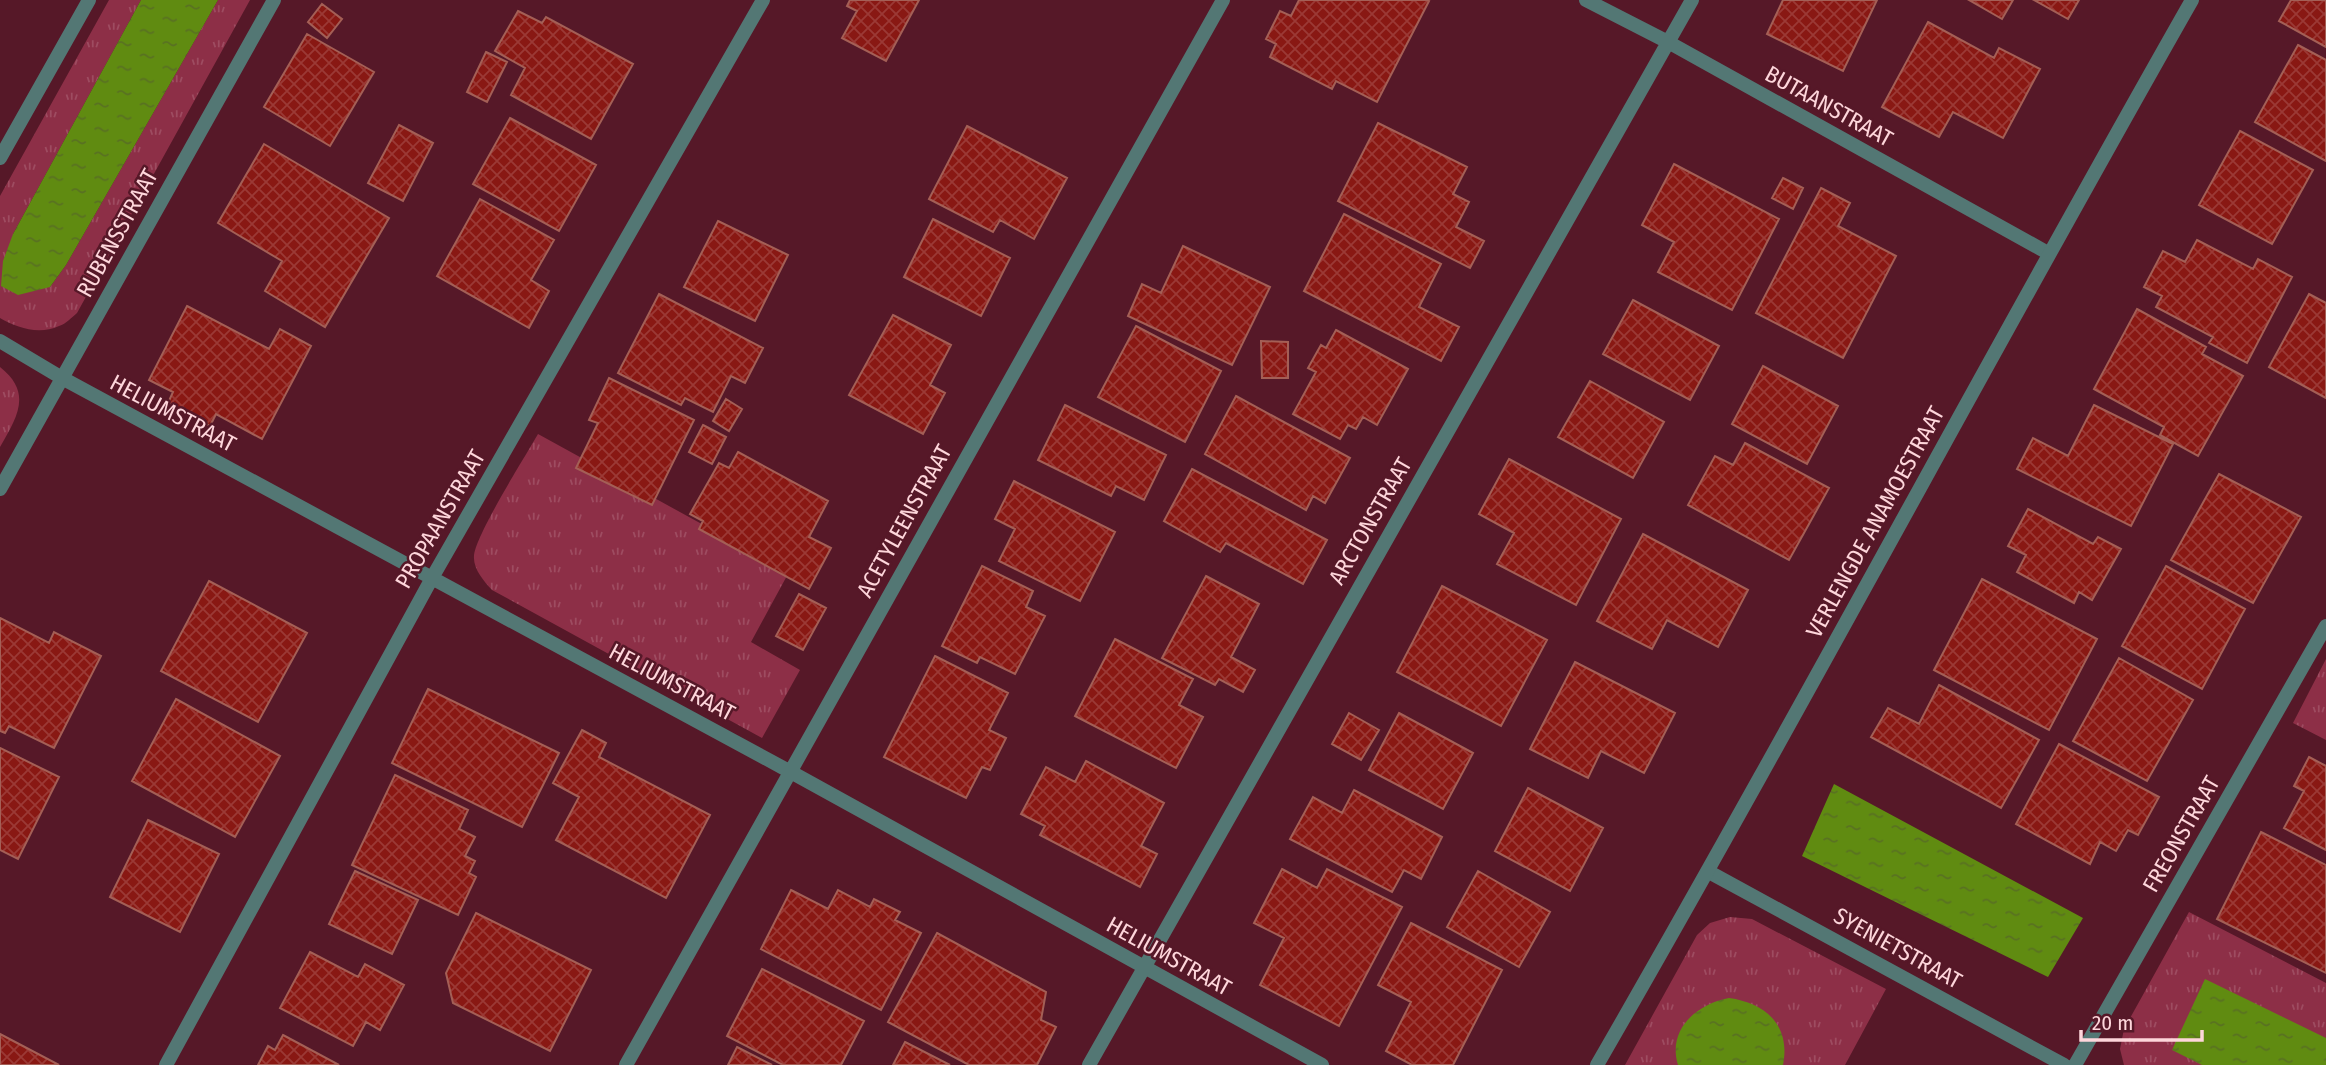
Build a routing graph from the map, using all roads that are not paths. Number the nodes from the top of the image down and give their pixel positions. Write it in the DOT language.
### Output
graph roads {
  1 [pos="89,0"];
  2 [pos="274,0"];
  3 [pos="763,0"];
  4 [pos="1223,0"];
  5 [pos="1586,0"];
  6 [pos="1692,0"];
  7 [pos="2192,0"];
  8 [pos="1668,42"];
  9 [pos="0,158"];
  10 [pos="2048,253"];
  11 [pos="0,341"];
  12 [pos="62,378"];
  13 [pos="0,489"];
  14 [pos="432,578"];
  15 [pos="2326,626"];
  16 [pos="789,771"];
  17 [pos="1709,872"];
  18 [pos="1142,968"];
  19 [pos="166,1065"];
  20 [pos="626,1065"];
  21 [pos="1089,1065"];
  22 [pos="1322,1065"];
  23 [pos="1597,1065"];
  24 [pos="2064,1065"];
  25 [pos="2075,1065"];
  1 -- 9 [label="street"];
  2 -- 12 [label="street, RUBENSSTRAAT"];
  3 -- 14 [label="street, PROPAANSTRAAT"];
  4 -- 16 [label="street, ACETYLEENSTRAAT"];
  5 -- 8 [label="street, BUTAANSTRAAT"];
  6 -- 8 [label="street, ARCTONSTRAAT"];
  7 -- 10 [label="street, VERLENGDE ANAMOESTRAAT"];
  8 -- 10 [label="street, BUTAANSTRAAT"];
  8 -- 18 [label="street, ARCTONSTRAAT"];
  10 -- 17 [label="street, VERLENGDE ANAMOESTRAAT"];
  11 -- 12 [label="street, HELIUMSTRAAT"];
  12 -- 13 [label="street, RUBENSSTRAAT"];
  12 -- 14 [label="street, HELIUMSTRAAT"];
  14 -- 16 [label="street, HELIUMSTRAAT"];
  14 -- 19 [label="street, PROPAANSTRAAT"];
  15 -- 25 [label="street, FREONSTRAAT"];
  16 -- 18 [label="street, HELIUMSTRAAT"];
  16 -- 20 [label="street, ACETYLEENSTRAAT"];
  17 -- 23 [label="street, VERLENGDE ANAMOESTRAAT"];
  17 -- 24 [label="street, SYENIETSTRAAT"];
  18 -- 21 [label="street, ARCTONSTRAAT"];
  18 -- 22 [label="street, HELIUMSTRAAT"];
}
